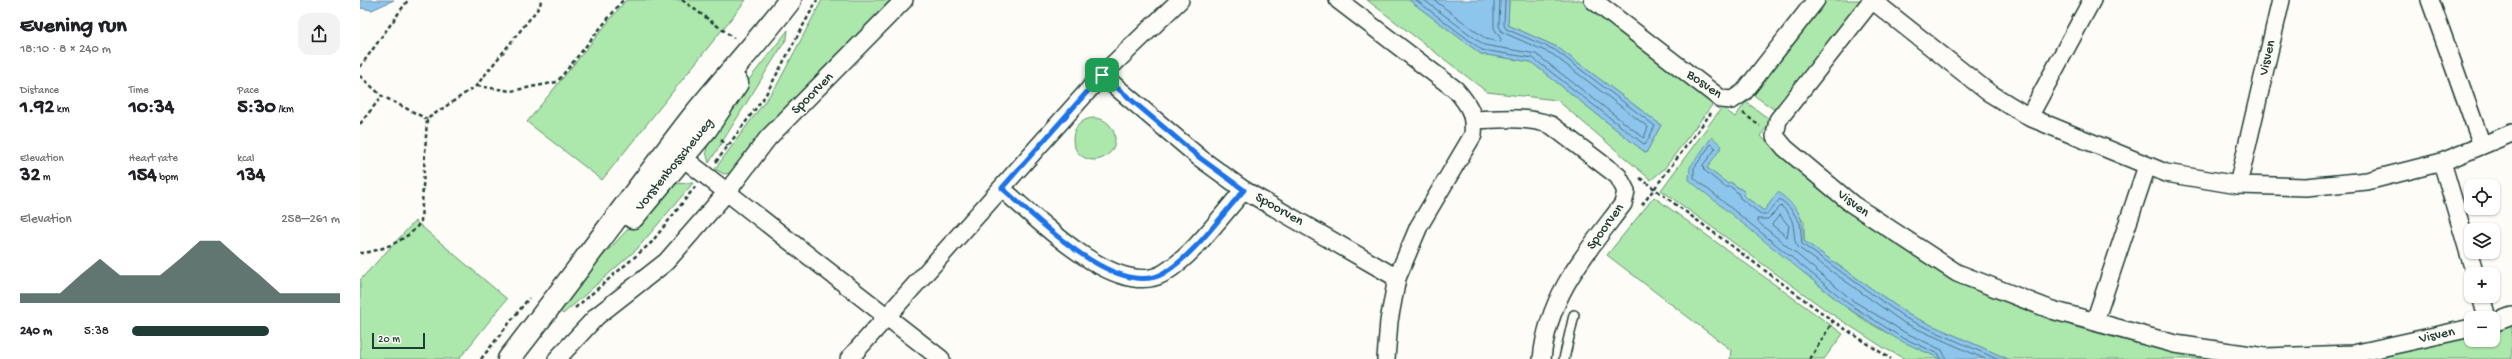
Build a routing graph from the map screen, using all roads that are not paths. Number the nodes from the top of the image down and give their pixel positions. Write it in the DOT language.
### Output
graph roads {
  1 [pos="790,0"];
  2 [pos="904,0"];
  3 [pos="1180,0"];
  4 [pos="1338,0"];
  5 [pos="1593,0"];
  6 [pos="1816,0"];
  7 [pos="1872,0"];
  8 [pos="2092,0"];
  9 [pos="2281,0"];
  10 [pos="2430,0"];
  11 [pos="1102,75"];
  12 [pos="2029,117"];
  13 [pos="1474,120"];
  14 [pos="2512,133"];
  15 [pos="2482,145"];
  16 [pos="677,152"];
  17 [pos="2442,162"];
  18 [pos="2147,166"];
  19 [pos="2238,185"];
  20 [pos="1002,188"];
  21 [pos="1244,190"];
  22 [pos="727,192"];
  23 [pos="2473,267"];
  24 [pos="1397,278"];
  25 [pos="1574,315"];
  26 [pos="2512,316"];
  27 [pos="887,317"];
  28 [pos="2500,320"];
  29 [pos="2095,321"];
  30 [pos="2464,330"];
  31 [pos="509,359"];
  32 [pos="557,359"];
  33 [pos="849,359"];
  34 [pos="941,359"];
  35 [pos="1386,359"];
  36 [pos="1542,359"];
  37 [pos="1564,359"];
  1 -- 16 [label="street, Vorstenbosscheweg"];
  2 -- 22 [label="street, Spoorven"];
  3 -- 11 [label="street"];
  4 -- 13 [label="street"];
  5 -- 6 [label="street, Bosven"];
  7 -- 12 [label="street"];
  7 -- 29 [label="street, Visven"];
  8 -- 12 [label="street"];
  9 -- 19 [label="street, Visven"];
  10 -- 15 [label="street"];
  11 -- 20 [label="street"];
  11 -- 21 [label="street, Spoorven"];
  12 -- 18 [label="street"];
  13 -- 24 [label="street"];
  13 -- 36 [label="street, Spoorven"];
  14 -- 15 [label="street"];
  15 -- 17 [label="street"];
  16 -- 22 [label="street"];
  16 -- 31 [label="street, Vorstenbosscheweg"];
  17 -- 19 [label="street"];
  17 -- 23 [label="street"];
  18 -- 19 [label="street"];
  18 -- 29 [label="street"];
  20 -- 21 [label="street, Spoorven"];
  20 -- 27 [label="street"];
  21 -- 24 [label="street, Spoorven"];
  22 -- 27 [label="street"];
  22 -- 32 [label="street, Spoorven"];
  24 -- 35 [label="street"];
  25 -- 37 [label="lane"];
  26 -- 28 [label="street"];
  27 -- 33 [label="street"];
  27 -- 34 [label="street"];
  29 -- 30 [label="street, Visven"];
}
